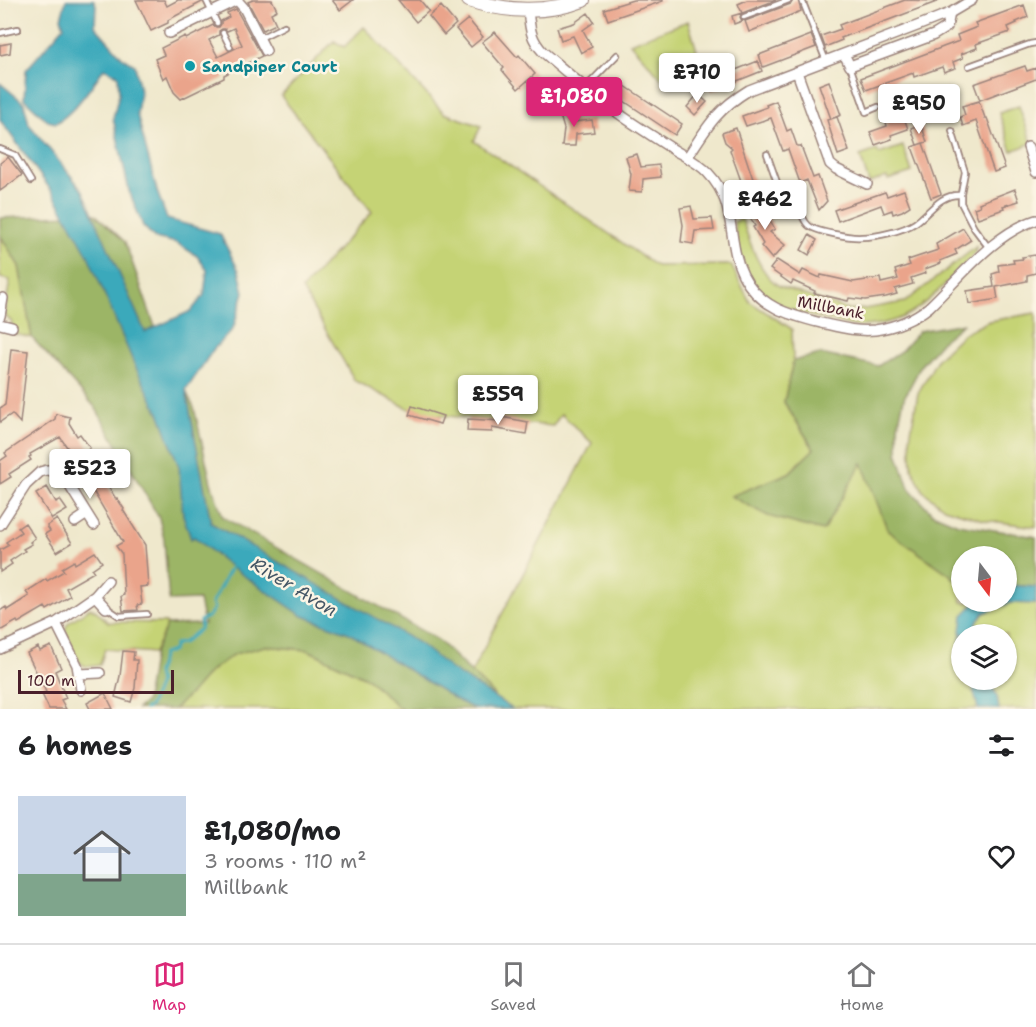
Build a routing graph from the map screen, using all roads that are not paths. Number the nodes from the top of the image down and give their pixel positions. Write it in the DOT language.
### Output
graph roads {
  1 [pos="206,0"];
  2 [pos="237,0"];
  3 [pos="469,0"];
  4 [pos="583,0"];
  5 [pos="789,0"];
  6 [pos="802,0"];
  7 [pos="972,0"];
  8 [pos="555,4"];
  9 [pos="528,10"];
  10 [pos="212,12"];
  11 [pos="950,13"];
  12 [pos="744,17"];
  13 [pos="218,23"];
  14 [pos="284,26"];
  15 [pos="18,29"];
  16 [pos="0,33"];
  17 [pos="169,33"];
  18 [pos="223,33"];
  19 [pos="260,38"];
  20 [pos="1036,43"];
  21 [pos="230,47"];
  22 [pos="266,51"];
  23 [pos="844,54"];
  24 [pos="617,55"];
  25 [pos="826,61"];
  26 [pos="850,66"];
  27 [pos="969,66"];
  28 [pos="796,72"];
  29 [pos="585,88"];
  30 [pos="878,107"];
  31 [pos="952,131"];
  32 [pos="1028,147"];
  33 [pos="0,149"];
  34 [pos="767,154"];
  35 [pos="687,158"];
  36 [pos="1036,172"];
  37 [pos="31,181"];
  38 [pos="867,184"];
  39 [pos="779,188"];
  40 [pos="960,195"];
  41 [pos="726,202"];
  42 [pos="1036,220"];
  43 [pos="989,248"];
  44 [pos="3,298"];
  45 [pos="0,316"];
  46 [pos="0,324"];
  47 [pos="12,327"];
  48 [pos="87,514"];
  49 [pos="75,522"];
  50 [pos="0,525"];
  51 [pos="94,525"];
  52 [pos="108,581"];
  53 [pos="94,596"];
  54 [pos="106,608"];
  55 [pos="147,614"];
  56 [pos="56,623"];
  57 [pos="0,649"];
  58 [pos="100,673"];
  59 [pos="79,674"];
  60 [pos="81,690"];
  1 -- 10 [label="lane"];
  2 -- 10 [label="street"];
  2 -- 19 [label="street"];
  3 -- 9 [label="street"];
  4 -- 8 [label="street"];
  5 -- 12 [label="lane"];
  6 -- 25 [label="lane"];
  7 -- 11 [label="street"];
  8 -- 9 [label="street"];
  9 -- 29 [label="street, Millbank"];
  10 -- 13 [label="lane"];
  10 -- 17 [label="street"];
  11 -- 23 [label="street"];
  11 -- 26 [label="street"];
  14 -- 19 [label="lane"];
  15 -- 16 [label="lane"];
  18 -- 21 [label="lane"];
  19 -- 22 [label="street"];
  20 -- 27 [label="lane"];
  23 -- 25 [label="street"];
  23 -- 26 [label="street"];
  24 -- 29 [label="lane"];
  25 -- 28 [label="street"];
  26 -- 30 [label="lane"];
  28 -- 35 [label="street"];
  28 -- 38 [label="street"];
  29 -- 35 [label="street, Millbank"];
  31 -- 40 [label="lane"];
  32 -- 36 [label="street"];
  33 -- 37 [label="lane"];
  34 -- 39 [label="lane"];
  35 -- 41 [label="street, Millbank"];
  39 -- 40 [label="lane"];
  39 -- 41 [label="lane"];
  40 -- 43 [label="lane"];
  41 -- 43 [label="street, Millbank"];
  42 -- 43 [label="street, Millbank"];
  44 -- 45 [label="street"];
  46 -- 47 [label="street"];
  48 -- 49 [label="street"];
  48 -- 50 [label="street"];
  48 -- 51 [label="street"];
  52 -- 53 [label="street"];
  53 -- 54 [label="street"];
  53 -- 56 [label="street"];
  54 -- 55 [label="lane"];
  56 -- 57 [label="street"];
  56 -- 59 [label="street"];
  58 -- 59 [label="street"];
  59 -- 60 [label="street"];
}
